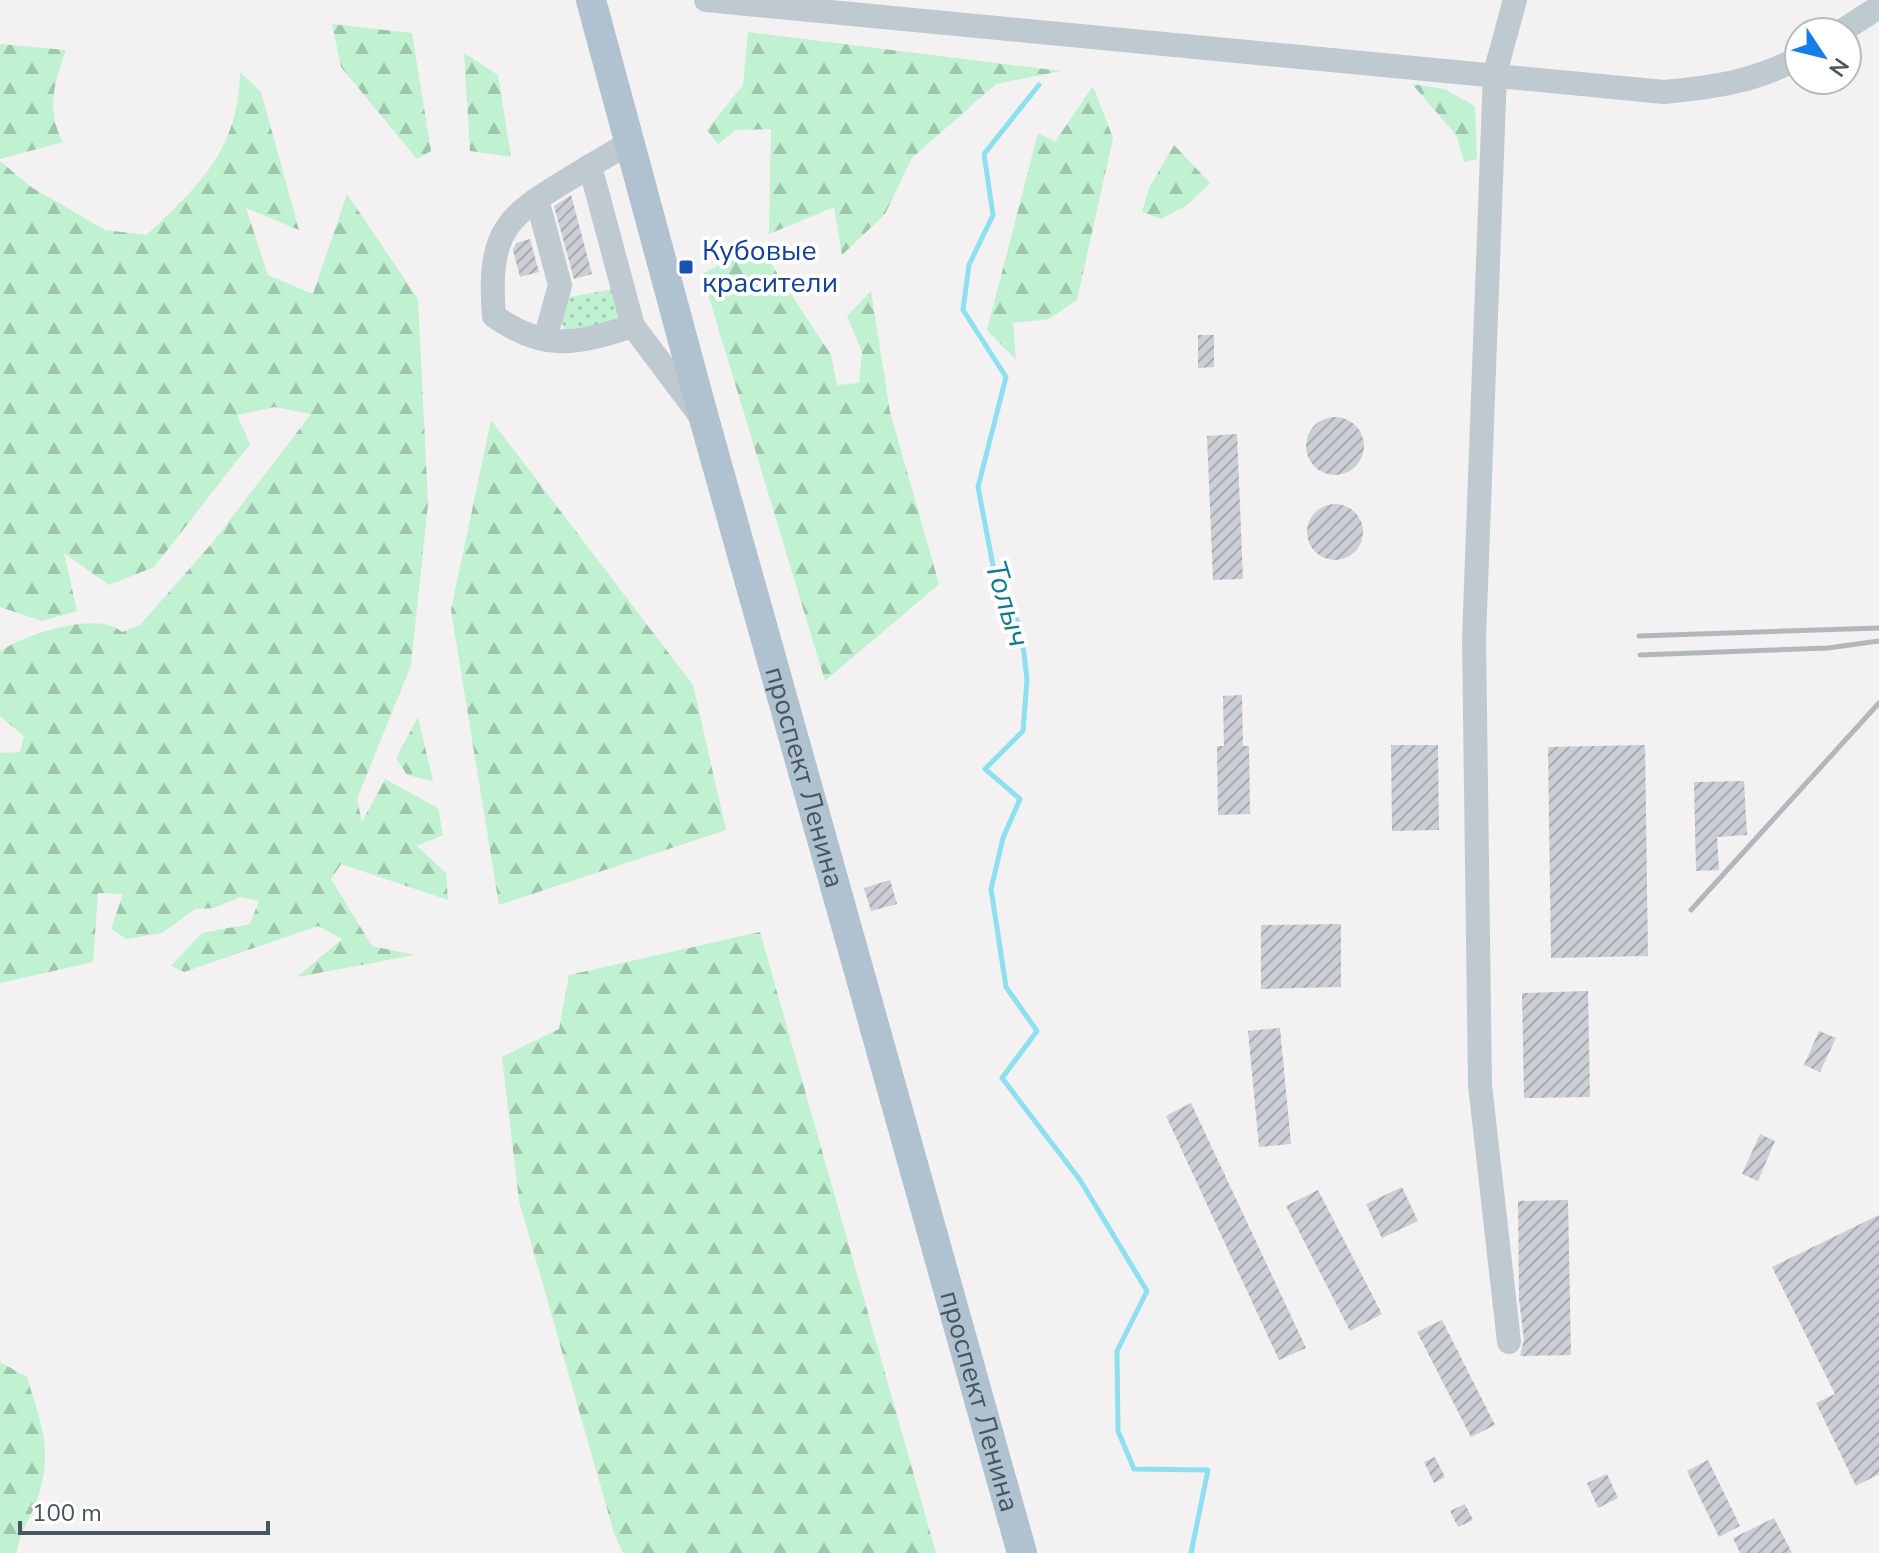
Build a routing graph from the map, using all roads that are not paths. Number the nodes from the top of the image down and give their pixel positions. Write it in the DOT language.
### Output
graph roads {
  1 [pos="591,0"];
  2 [pos="706,0"];
  3 [pos="1515,0"];
  4 [pos="1783,66"];
  5 [pos="1495,73"];
  6 [pos="629,143"];
  7 [pos="590,166"];
  8 [pos="537,199"];
  9 [pos="633,326"];
  10 [pos="545,339"];
  11 [pos="705,422"];
  12 [pos="1509,1342"];
  13 [pos="1022,1553"];
  1 -- 6 [label="main road, проспект Ленина"];
  2 -- 5 [label="street"];
  3 -- 5 [label="street"];
  4 -- 5 [label="street"];
  5 -- 12 [label="street"];
  6 -- 7 [label="street"];
  6 -- 11 [label="main road, проспект Ленина"];
  7 -- 8 [label="street"];
  7 -- 9 [label="street"];
  8 -- 10 [label="street"];
  8 -- 10 [label="street"];
  9 -- 10 [label="street"];
  9 -- 11 [label="street"];
  11 -- 13 [label="main road, проспект Ленина"];
}
